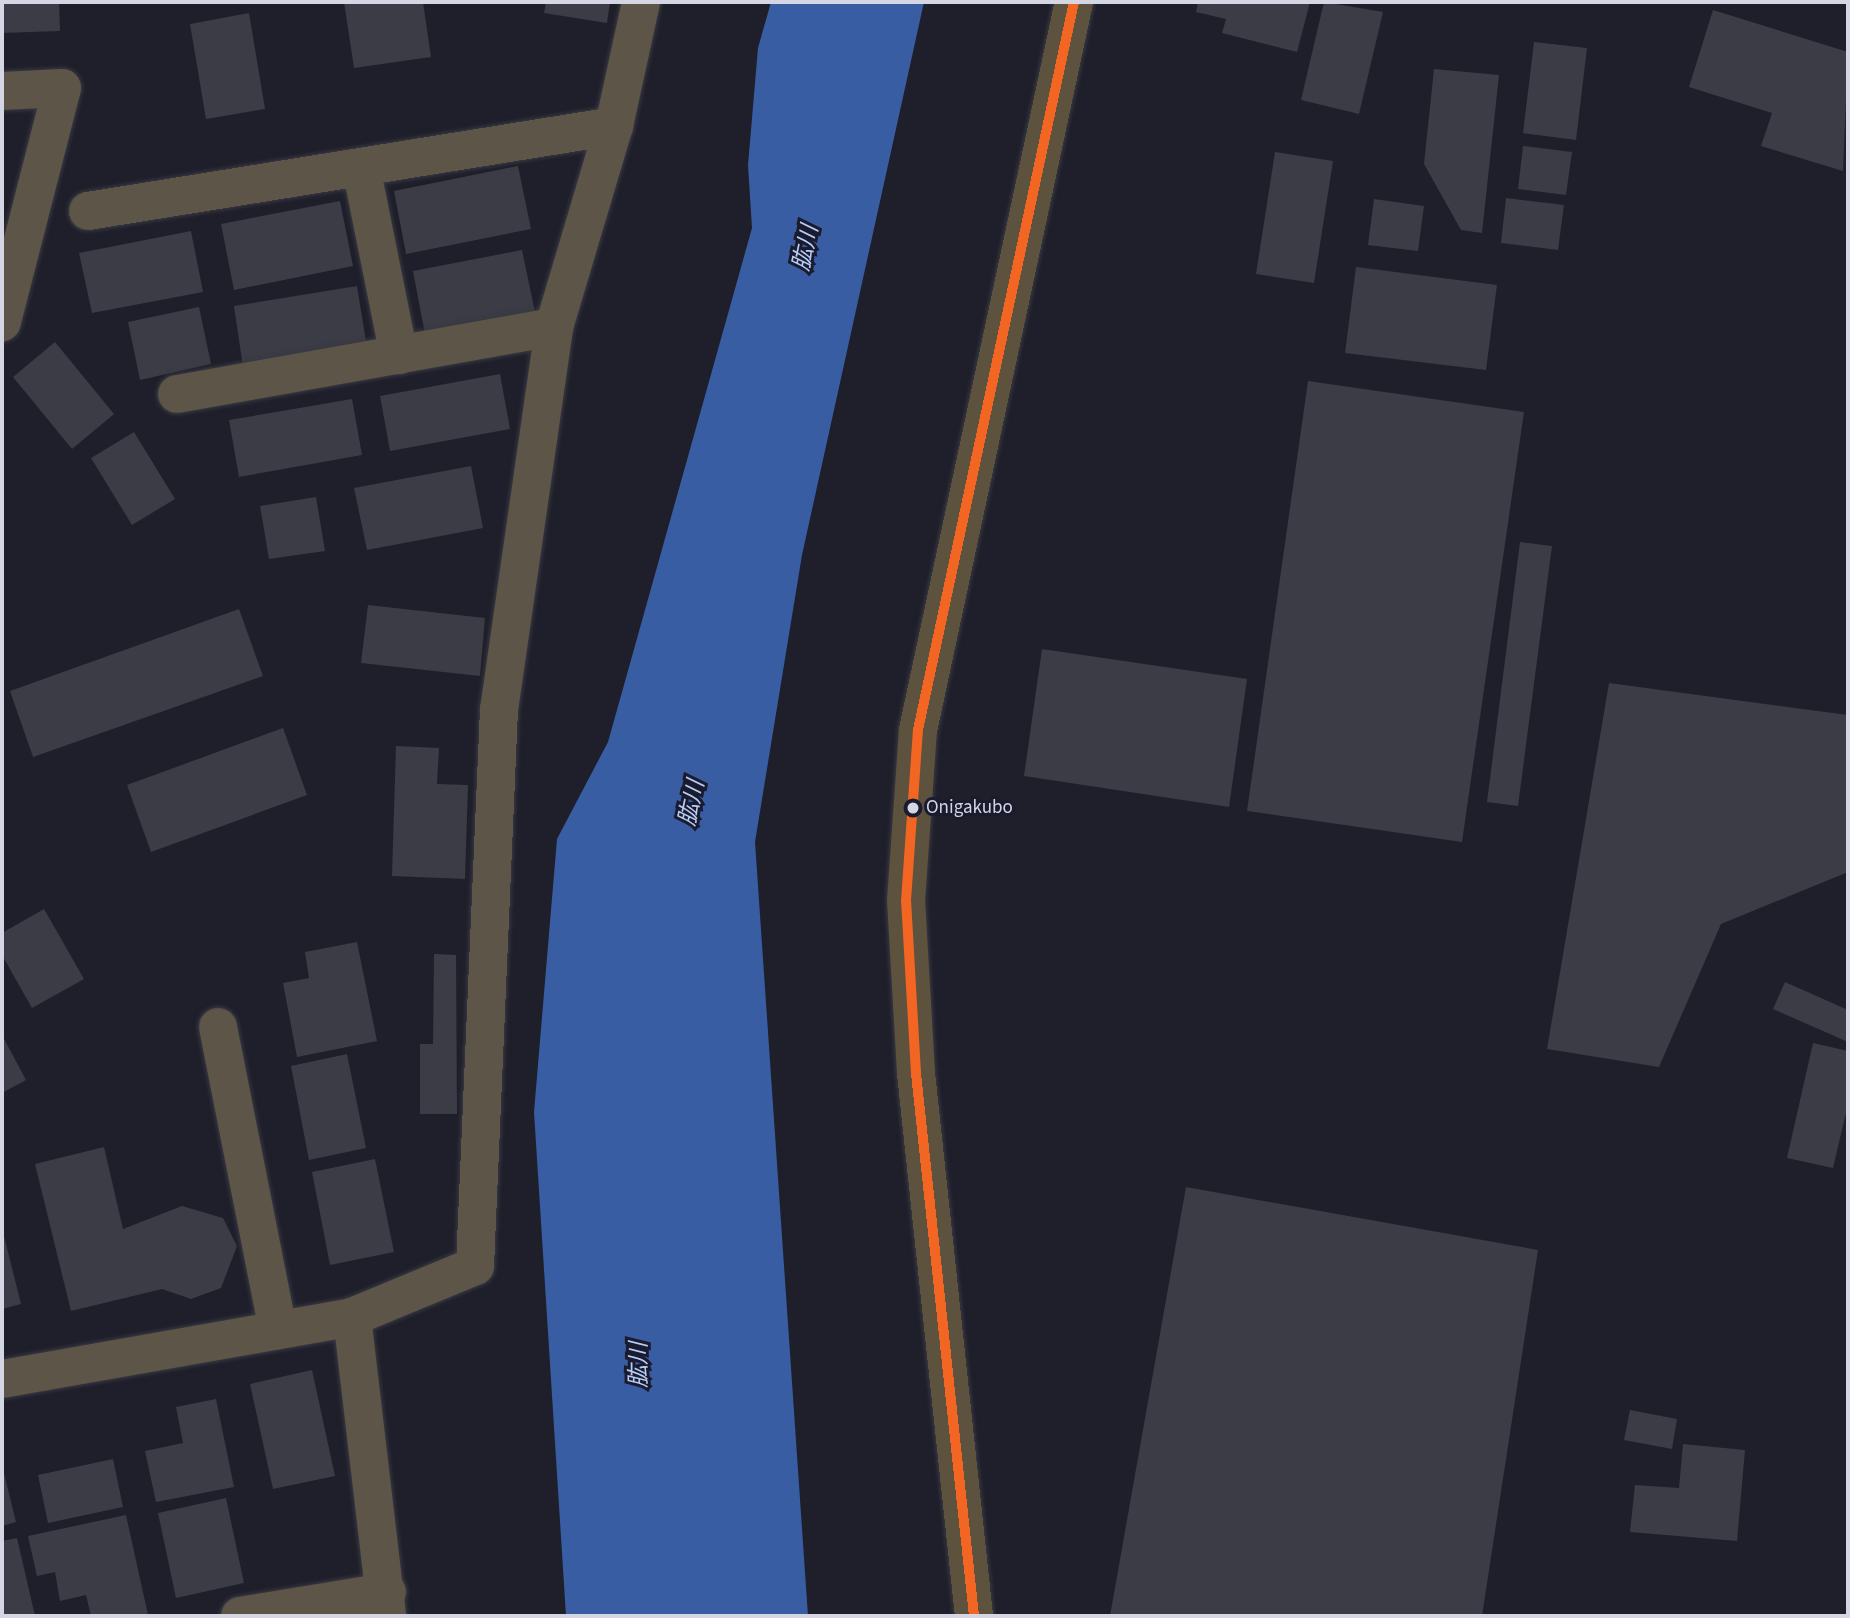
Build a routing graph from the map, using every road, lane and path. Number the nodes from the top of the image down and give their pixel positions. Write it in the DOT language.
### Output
graph roads {
  1 [pos="641,2"];
  2 [pos="1074,2"];
  3 [pos="2,91"];
  4 [pos="614,126"];
  5 [pos="361,167"];
  6 [pos="88,211"];
  7 [pos="2,322"];
  8 [pos="554,327"];
  9 [pos="399,355"];
  10 [pos="177,394"];
  11 [pos="218,1027"];
  12 [pos="352,1317"];
  13 [pos="278,1330"];
  14 [pos="2,1379"];
  15 [pos="387,1604"];
  16 [pos="240,1616"];
  17 [pos="974,1616"];
  1 -- 4 [label="street"];
  2 -- 17 [label="main road"];
  3 -- 7 [label="street"];
  4 -- 5 [label="street"];
  4 -- 8 [label="street"];
  5 -- 6 [label="street"];
  5 -- 9 [label="street"];
  8 -- 9 [label="street"];
  8 -- 12 [label="street"];
  9 -- 10 [label="street"];
  11 -- 13 [label="street"];
  12 -- 13 [label="street"];
  12 -- 15 [label="street"];
  13 -- 14 [label="street"];
  15 -- 16 [label="street"];
}
